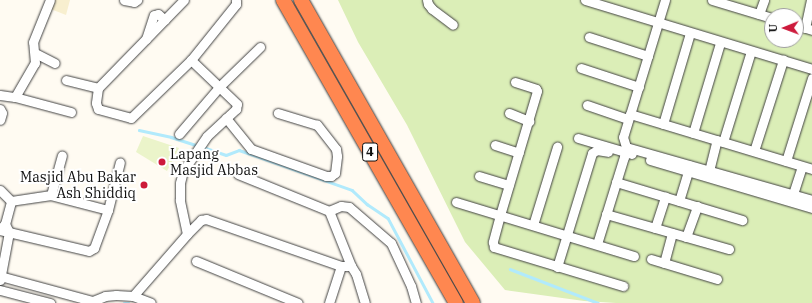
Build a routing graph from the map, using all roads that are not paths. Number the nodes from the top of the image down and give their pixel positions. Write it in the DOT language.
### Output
graph roads {
  1 [pos="50,0"];
  2 [pos="124,0"];
  3 [pos="137,0"];
  4 [pos="184,0"];
  5 [pos="236,0"];
  6 [pos="284,0"];
  7 [pos="301,0"];
  8 [pos="427,0"];
  9 [pos="585,0"];
  10 [pos="665,0"];
  11 [pos="712,0"];
  12 [pos="764,0"];
  13 [pos="811,0"];
  14 [pos="759,14"];
  15 [pos="764,16"];
  16 [pos="658,23"];
  17 [pos="453,25"];
  18 [pos="804,28"];
  19 [pos="690,33"];
  20 [pos="590,37"];
  21 [pos="720,42"];
  22 [pos="260,47"];
  23 [pos="751,51"];
  24 [pos="35,53"];
  25 [pos="648,56"];
  26 [pos="191,60"];
  27 [pos="783,60"];
  28 [pos="55,63"];
  29 [pos="581,68"];
  30 [pos="812,69"];
  31 [pos="812,78"];
  32 [pos="66,80"];
  33 [pos="515,82"];
  34 [pos="220,86"];
  35 [pos="639,87"];
  36 [pos="98,88"];
  37 [pos="0,95"];
  38 [pos="15,97"];
  39 [pos="587,105"];
  40 [pos="0,109"];
  41 [pos="72,112"];
  42 [pos="278,113"];
  43 [pos="509,113"];
  44 [pos="629,117"];
  45 [pos="226,118"];
  46 [pos="0,120"];
  47 [pos="529,120"];
  48 [pos="663,124"];
  49 [pos="693,133"];
  50 [pos="179,134"];
  51 [pos="578,138"];
  52 [pos="720,141"];
  53 [pos="495,145"];
  54 [pos="557,147"];
  55 [pos="754,151"];
  56 [pos="625,152"];
  57 [pos="518,153"];
  58 [pos="62,155"];
  59 [pos="786,161"];
  60 [pos="120,162"];
  61 [pos="802,166"];
  62 [pos="689,168"];
  63 [pos="812,169"];
  64 [pos="709,173"];
  65 [pos="238,174"];
  66 [pos="479,176"];
  67 [pos="616,182"];
  68 [pos="510,186"];
  69 [pos="0,190"];
  70 [pos="793,194"];
  71 [pos="51,195"];
  72 [pos="665,197"];
  73 [pos="812,200"];
  74 [pos="679,201"];
  75 [pos="11,202"];
  76 [pos="456,202"];
  77 [pos="697,206"];
  78 [pos="812,208"];
  79 [pos="108,210"];
  80 [pos="329,210"];
  81 [pos="606,214"];
  82 [pos="500,215"];
  83 [pos="742,220"];
  84 [pos="533,225"];
  85 [pos="655,228"];
  86 [pos="3,229"];
  87 [pos="672,233"];
  88 [pos="186,234"];
  89 [pos="566,235"];
  90 [pos="686,237"];
  91 [pos="597,244"];
  92 [pos="729,250"];
  93 [pos="634,256"];
  94 [pos="651,259"];
  95 [pos="196,261"];
  96 [pos="664,263"];
  97 [pos="341,266"];
  98 [pos="351,266"];
  99 [pos="557,267"];
  100 [pos="0,278"];
  101 [pos="717,279"];
  102 [pos="623,286"];
  103 [pos="0,290"];
  104 [pos="133,296"];
  105 [pos="90,302"];
  106 [pos="50,303"];
  107 [pos="151,303"];
  108 [pos="298,303"];
  109 [pos="328,303"];
  110 [pos="365,303"];
  111 [pos="416,303"];
  112 [pos="456,303"];
  113 [pos="473,303"];
  1 -- 24 [label="street"];
  2 -- 3 [label="street"];
  4 -- 36 [label="street"];
  5 -- 26 [label="street"];
  6 -- 112 [label="highway, 4"];
  7 -- 113 [label="highway, 4"];
  8 -- 17 [label="street"];
  9 -- 16 [label="street"];
  10 -- 16 [label="street"];
  11 -- 14 [label="street"];
  12 -- 14 [label="street"];
  13 -- 18 [label="street"];
  14 -- 15 [label="street"];
  16 -- 19 [label="street"];
  16 -- 25 [label="street"];
  19 -- 21 [label="street"];
  19 -- 48 [label="street"];
  20 -- 25 [label="street"];
  21 -- 23 [label="street"];
  21 -- 49 [label="street"];
  22 -- 34 [label="street"];
  23 -- 27 [label="street"];
  23 -- 52 [label="street"];
  24 -- 28 [label="street"];
  24 -- 38 [label="street"];
  25 -- 35 [label="street"];
  26 -- 34 [label="street"];
  26 -- 36 [label="street"];
  27 -- 30 [label="street"];
  27 -- 55 [label="street"];
  29 -- 35 [label="street"];
  31 -- 59 [label="street"];
  32 -- 36 [label="street"];
  33 -- 47 [label="street"];
  34 -- 45 [label="street"];
  34 -- 50 [label="street"];
  35 -- 44 [label="street"];
  37 -- 38 [label="street"];
  38 -- 41 [label="street"];
  39 -- 44 [label="street"];
  40 -- 46 [label="street"];
  42 -- 45 [label="street"];
  43 -- 47 [label="street"];
  44 -- 48 [label="street"];
  44 -- 56 [label="street"];
  45 -- 88 [label="street"];
  47 -- 57 [label="street"];
  48 -- 49 [label="street"];
  49 -- 52 [label="street"];
  51 -- 56 [label="street"];
  52 -- 55 [label="street"];
  52 -- 64 [label="street"];
  53 -- 57 [label="street"];
  54 -- 84 [label="street"];
  55 -- 59 [label="street"];
  56 -- 62 [label="street"];
  56 -- 67 [label="street"];
  56 -- 89 [label="street"];
  57 -- 68 [label="street"];
  58 -- 71 [label="street"];
  59 -- 61 [label="street"];
  60 -- 79 [label="street"];
  61 -- 63 [label="street"];
  61 -- 70 [label="street"];
  62 -- 64 [label="street"];
  62 -- 74 [label="street"];
  64 -- 70 [label="street"];
  64 -- 78 [label="street"];
  65 -- 80 [label="street"];
  66 -- 68 [label="street"];
  67 -- 72 [label="street"];
  67 -- 81 [label="street"];
  68 -- 82 [label="street"];
  69 -- 75 [label="street"];
  70 -- 73 [label="street"];
  71 -- 75 [label="street"];
  71 -- 79 [label="street"];
  72 -- 74 [label="street"];
  72 -- 85 [label="street"];
  74 -- 77 [label="street"];
  75 -- 86 [label="street"];
  76 -- 82 [label="street"];
  77 -- 83 [label="street"];
  77 -- 90 [label="street"];
  79 -- 86 [label="street"];
  80 -- 98 [label="street"];
  80 -- 111 [label="street"];
  81 -- 85 [label="street"];
  81 -- 91 [label="street"];
  82 -- 84 [label="street"];
  82 -- 99 [label="street"];
  84 -- 89 [label="street"];
  85 -- 87 [label="street"];
  86 -- 100 [label="street"];
  87 -- 90 [label="street"];
  87 -- 96 [label="street"];
  88 -- 97 [label="street"];
  88 -- 104 [label="street"];
  89 -- 91 [label="street"];
  89 -- 99 [label="street"];
  90 -- 92 [label="street"];
  91 -- 93 [label="street"];
  94 -- 96 [label="street"];
  95 -- 108 [label="street"];
  96 -- 101 [label="street"];
  97 -- 98 [label="street"];
  97 -- 109 [label="street"];
  98 -- 110 [label="street"];
  99 -- 102 [label="street"];
  100 -- 105 [label="street"];
  103 -- 106 [label="street"];
  104 -- 105 [label="street"];
  104 -- 107 [label="street"];
}
